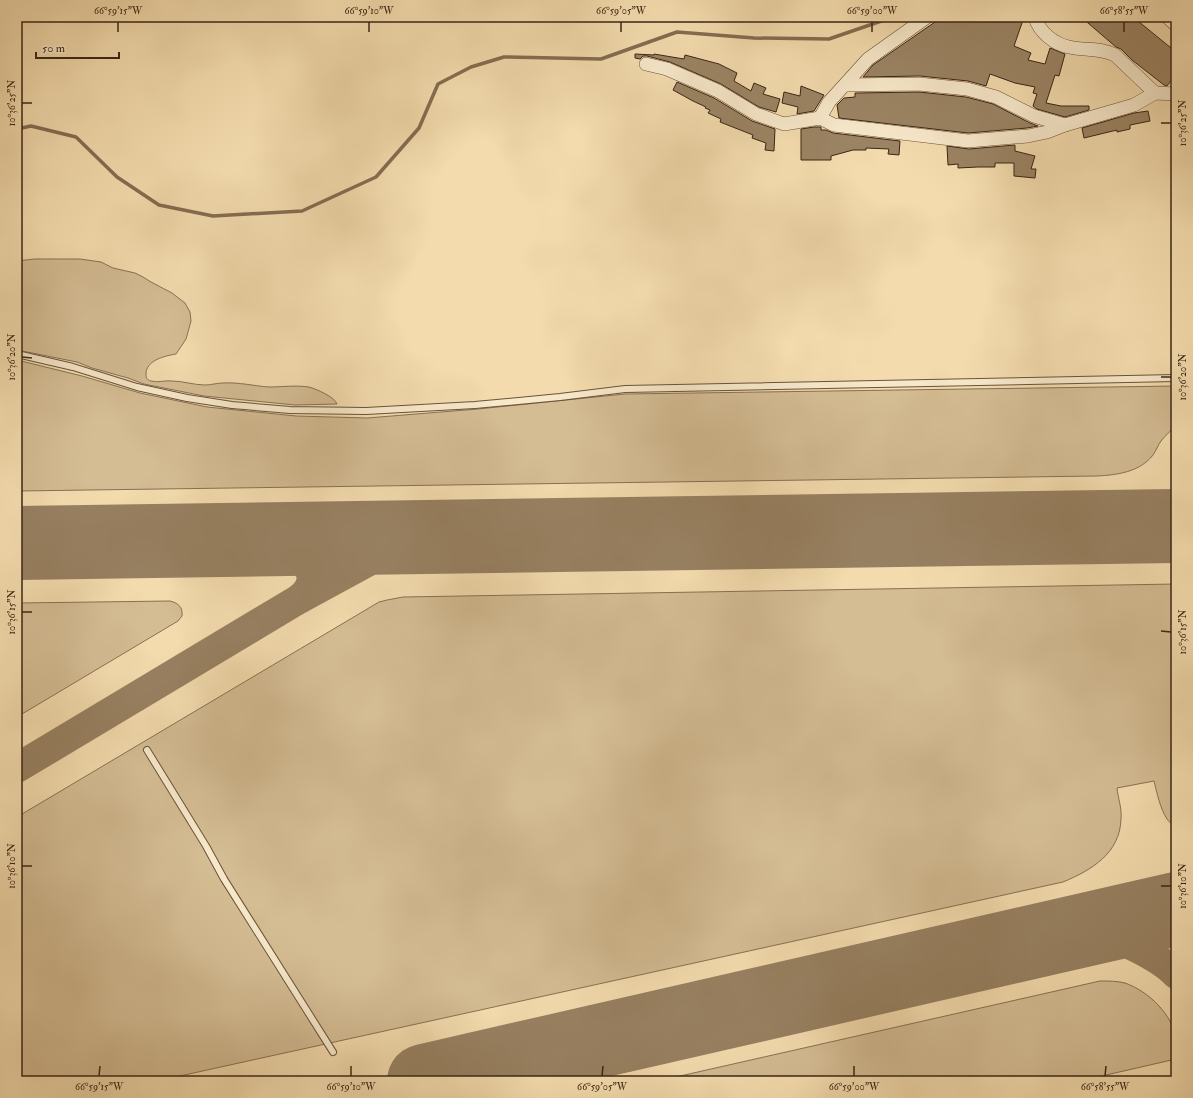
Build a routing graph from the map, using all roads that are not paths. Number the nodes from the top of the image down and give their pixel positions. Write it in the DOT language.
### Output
graph roads {
  1 [pos="927,17"];
  2 [pos="1035,17"];
  3 [pos="1167,17"];
  4 [pos="1176,25"];
  5 [pos="646,64"];
  6 [pos="845,85"];
  7 [pos="1155,93"];
  8 [pos="1176,94"];
  9 [pos="820,118"];
  10 [pos="1065,125"];
  11 [pos="17,354"];
  12 [pos="1176,378"];
  13 [pos="147,750"];
  14 [pos="333,1052"];
  1 -- 6 [label="street"];
  2 -- 7 [label="street"];
  3 -- 4 [label="street"];
  5 -- 9 [label="street"];
  6 -- 9 [label="street"];
  6 -- 10 [label="street"];
  7 -- 8 [label="street"];
  7 -- 10 [label="street"];
  9 -- 10 [label="street"];
  11 -- 12 [label="lane"];
  13 -- 14 [label="lane"];
}
